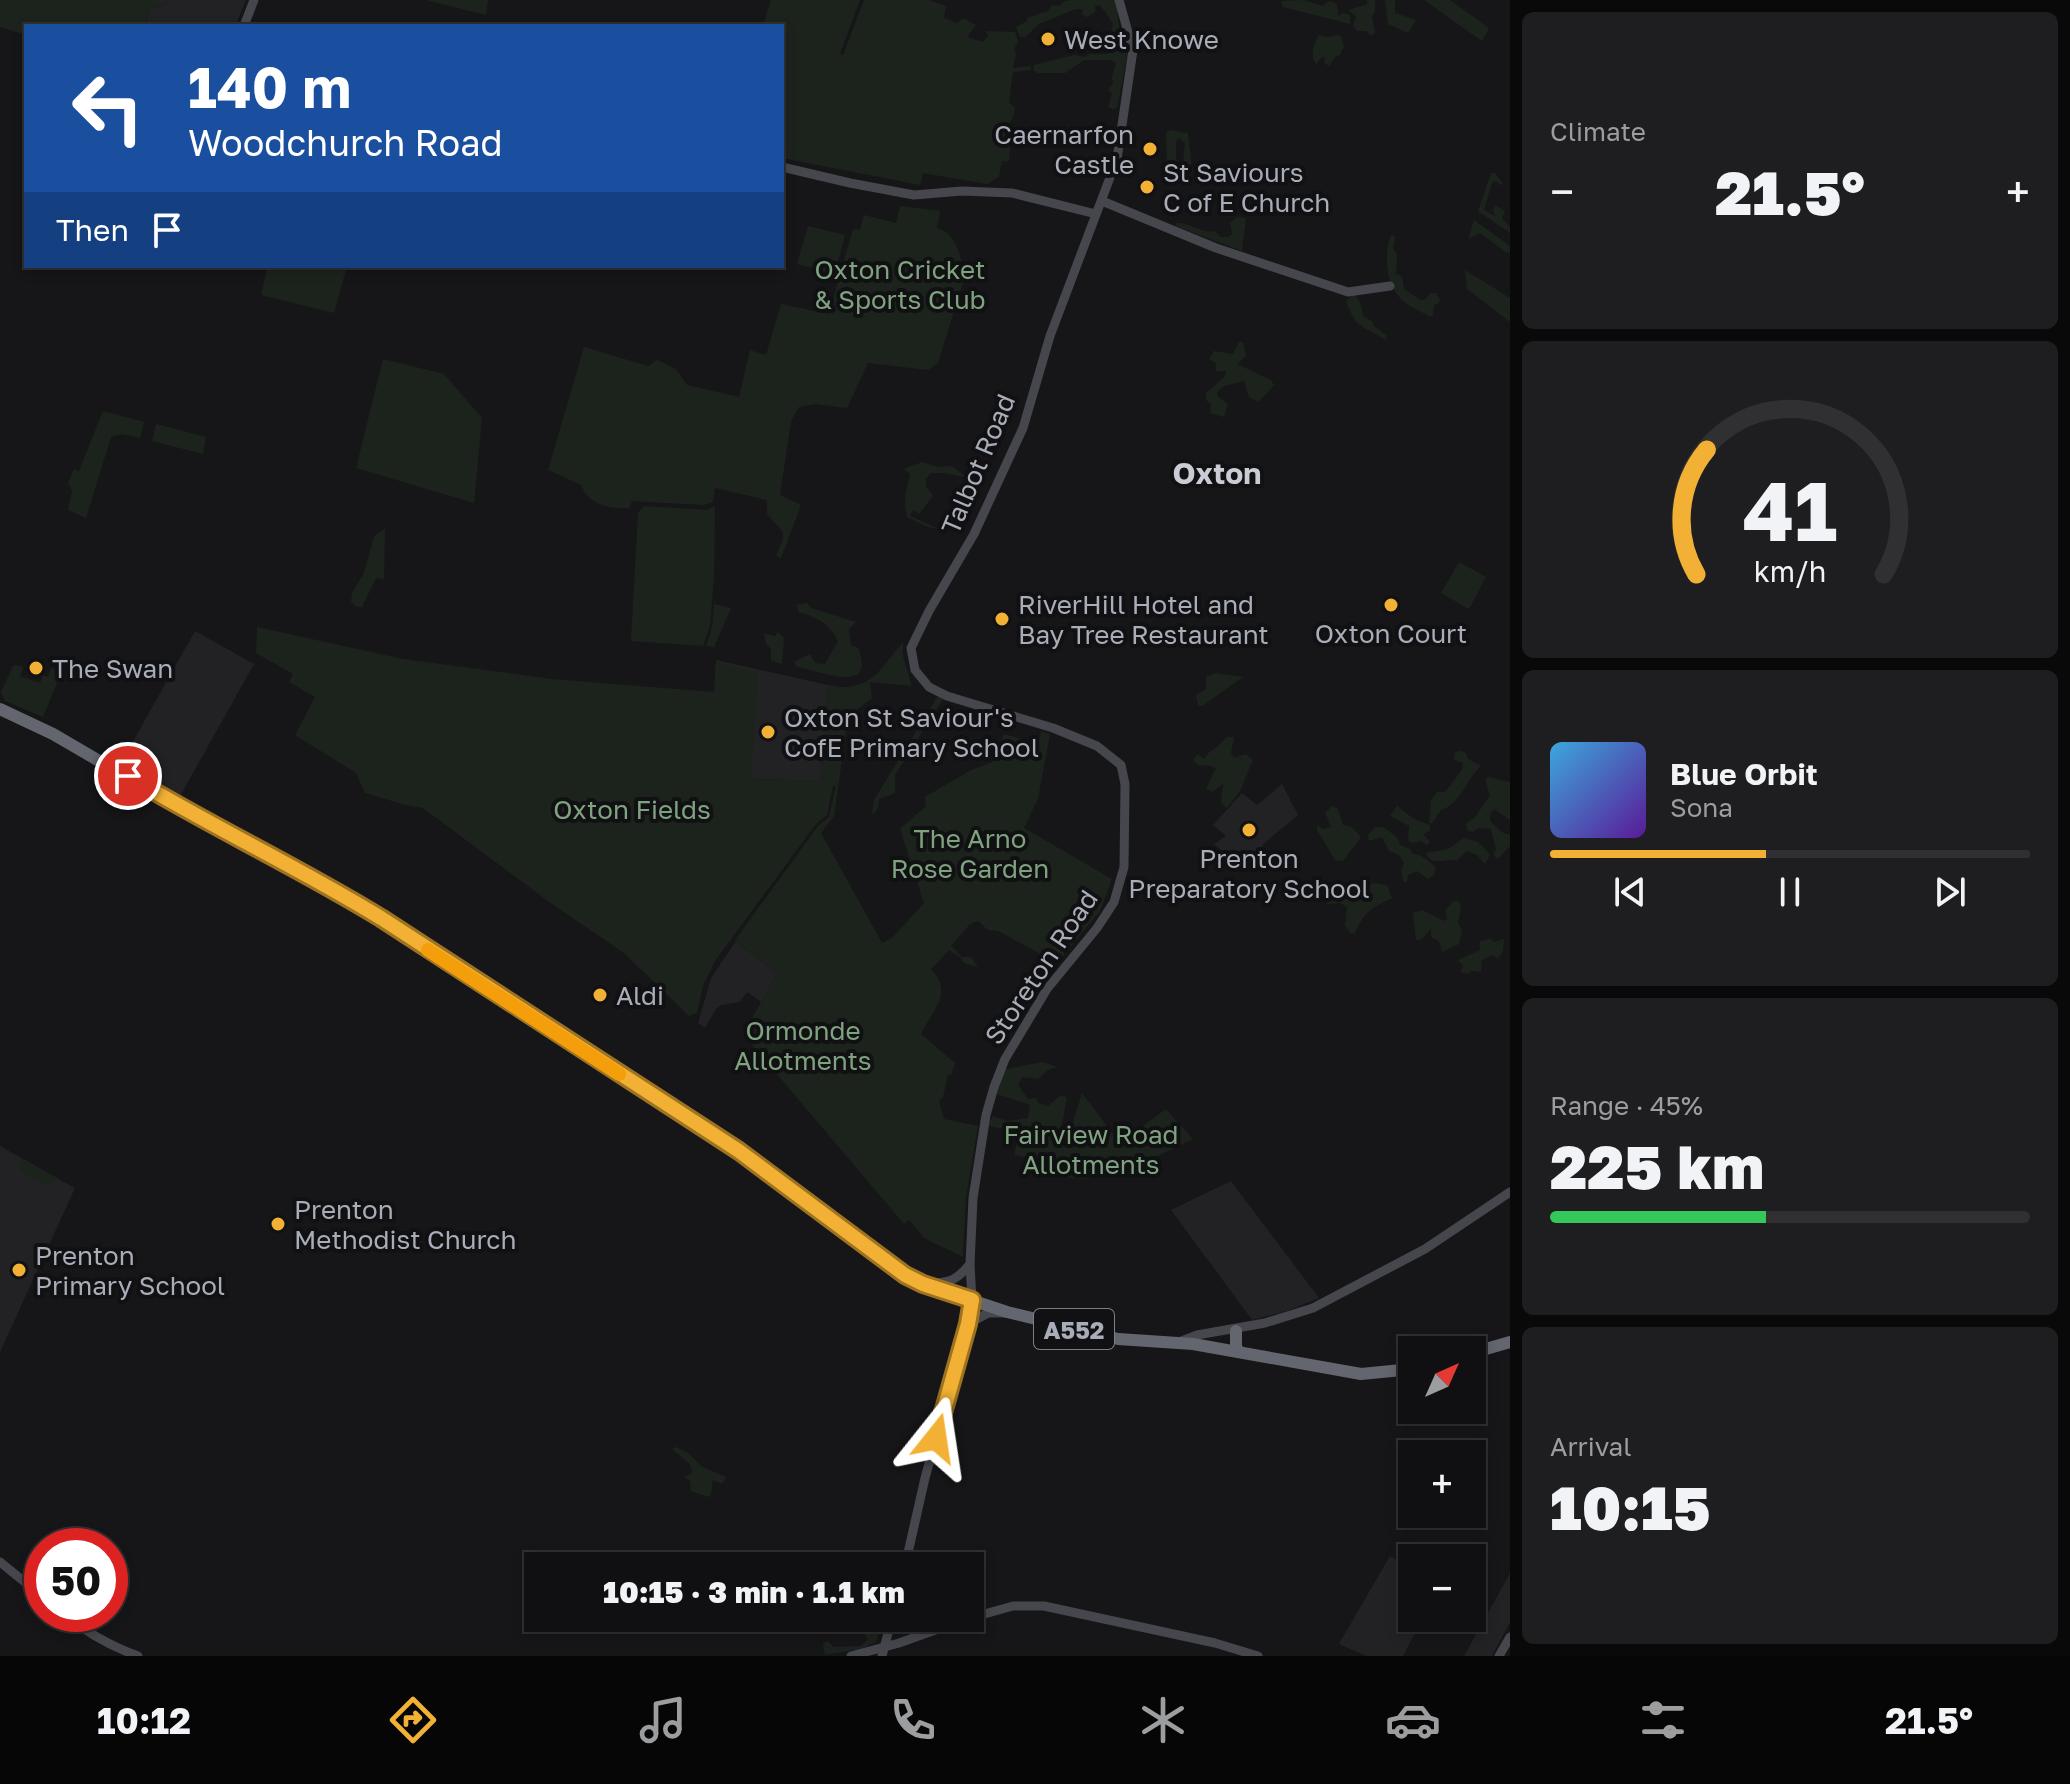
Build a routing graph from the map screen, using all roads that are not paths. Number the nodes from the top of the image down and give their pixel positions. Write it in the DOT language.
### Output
graph roads {
  1 [pos="254,0"];
  2 [pos="1119,0"];
  3 [pos="245,24"];
  4 [pos="784,167"];
  5 [pos="1102,201"];
  6 [pos="1096,214"];
  7 [pos="1390,286"];
  8 [pos="0,709"];
  9 [pos="1121,765"];
  10 [pos="1510,1192"];
  11 [pos="970,1264"];
  12 [pos="923,1284"];
  13 [pos="972,1300"];
  14 [pos="1007,1312"];
  15 [pos="968,1324"];
  16 [pos="1238,1330"];
  17 [pos="1220,1331"];
  18 [pos="1179,1342"];
  19 [pos="1510,1342"];
  20 [pos="1217,1347"];
  21 [pos="1486,1349"];
  22 [pos="1239,1352"];
  23 [pos="1398,1370"];
  24 [pos="908,1552"];
  25 [pos="0,1562"];
  26 [pos="24,1581"];
  27 [pos="984,1614"];
  28 [pos="88,1632"];
  29 [pos="898,1632"];
  30 [pos="929,1632"];
  31 [pos="1510,1637"];
  32 [pos="909,1639"];
  33 [pos="883,1651"];
  34 [pos="138,1656"];
  35 [pos="851,1656"];
  36 [pos="1258,1656"];
  37 [pos="1499,1656"];
  1 -- 3 [label="main road"];
  2 -- 5 [label="main road, Talbot Road"];
  4 -- 6 [label="main road"];
  5 -- 6 [label="main road, Talbot Road"];
  5 -- 7 [label="main road"];
  6 -- 9 [label="main road, Talbot Road"];
  8 -- 12 [label="highway, A552"];
  9 -- 11 [label="main road, Storeton Road"];
  10 -- 16 [label="main road"];
  11 -- 12 [label="main road"];
  11 -- 13 [label="main road, Storeton Road"];
  12 -- 13 [label="highway, A552"];
  13 -- 14 [label="highway, A552"];
  13 -- 15 [label="main road, Storeton Road"];
  14 -- 15 [label="main road"];
  14 -- 18 [label="highway, A552"];
  15 -- 24 [label="main road, Storeton Road"];
  16 -- 17 [label="main road"];
  16 -- 20 [label="main road"];
  16 -- 22 [label="highway"];
  17 -- 18 [label="main road"];
  17 -- 20 [label="main road"];
  18 -- 20 [label="highway, A552"];
  19 -- 21 [label="highway"];
  20 -- 22 [label="highway, A552"];
  22 -- 23 [label="highway, A552"];
  25 -- 26 [label="main road"];
  27 -- 36 [label="main road"];
  28 -- 34 [label="main road"];
  29 -- 32 [label="main road"];
  30 -- 32 [label="main road"];
  31 -- 37 [label="main road"];
  32 -- 33 [label="main road"];
  33 -- 35 [label="main road"];
}
